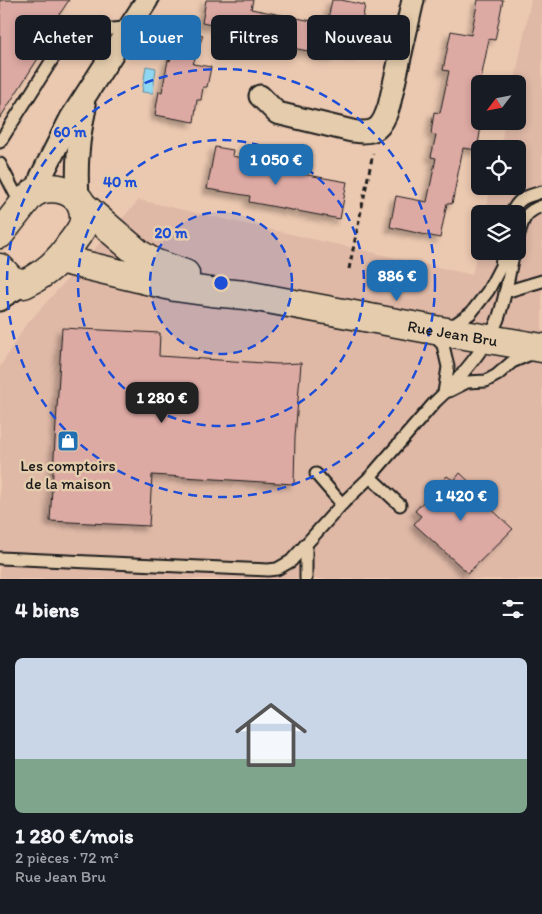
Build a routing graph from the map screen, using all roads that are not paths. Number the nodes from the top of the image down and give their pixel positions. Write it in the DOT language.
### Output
graph roads {
  1 [pos="147,0"];
  2 [pos="413,0"];
  3 [pos="137,15"];
  4 [pos="121,28"];
  5 [pos="121,39"];
  6 [pos="88,93"];
  7 [pos="260,96"];
  8 [pos="0,142"];
  9 [pos="0,164"];
  10 [pos="542,192"];
  11 [pos="29,198"];
  12 [pos="80,201"];
  13 [pos="516,205"];
  14 [pos="542,206"];
  15 [pos="526,216"];
  16 [pos="0,234"];
  17 [pos="59,259"];
  18 [pos="506,260"];
  19 [pos="509,260"];
  20 [pos="0,268"];
  21 [pos="542,281"];
  22 [pos="24,284"];
  23 [pos="505,292"];
  24 [pos="246,295"];
  25 [pos="0,300"];
  26 [pos="437,330"];
  27 [pos="488,340"];
  28 [pos="542,349"];
  29 [pos="443,394"];
  30 [pos="316,474"];
  31 [pos="370,477"];
  32 [pos="342,504"];
  33 [pos="400,504"];
  34 [pos="306,544"];
  35 [pos="0,558"];
  36 [pos="306,579"];
  1 -- 3 [label="street"];
  2 -- 7 [label="street"];
  4 -- 8 [label="lane"];
  5 -- 6 [label="street"];
  6 -- 11 [label="street"];
  6 -- 12 [label="street"];
  9 -- 11 [label="lane"];
  10 -- 13 [label="lane"];
  11 -- 12 [label="street, Rue Jean Bru"];
  11 -- 16 [label="street"];
  12 -- 17 [label="street"];
  12 -- 24 [label="street, Rue Jean Bru"];
  14 -- 15 [label="lane"];
  17 -- 22 [label="street"];
  17 -- 24 [label="street, Rue Jean Bru"];
  18 -- 26 [label="lane"];
  19 -- 23 [label="lane"];
  20 -- 22 [label="street"];
  21 -- 23 [label="lane"];
  22 -- 25 [label="street"];
  23 -- 27 [label="lane"];
  24 -- 26 [label="street, Rue Jean Bru"];
  26 -- 27 [label="street, Rue Jean Bru"];
  26 -- 29 [label="lane"];
  27 -- 28 [label="street, Rue Jean Bru"];
  27 -- 29 [label="lane"];
  28 -- 29 [label="lane"];
  29 -- 31 [label="lane"];
  30 -- 32 [label="lane"];
  31 -- 32 [label="lane"];
  31 -- 33 [label="lane"];
  32 -- 34 [label="lane"];
  34 -- 35 [label="lane"];
  34 -- 36 [label="lane"];
}
